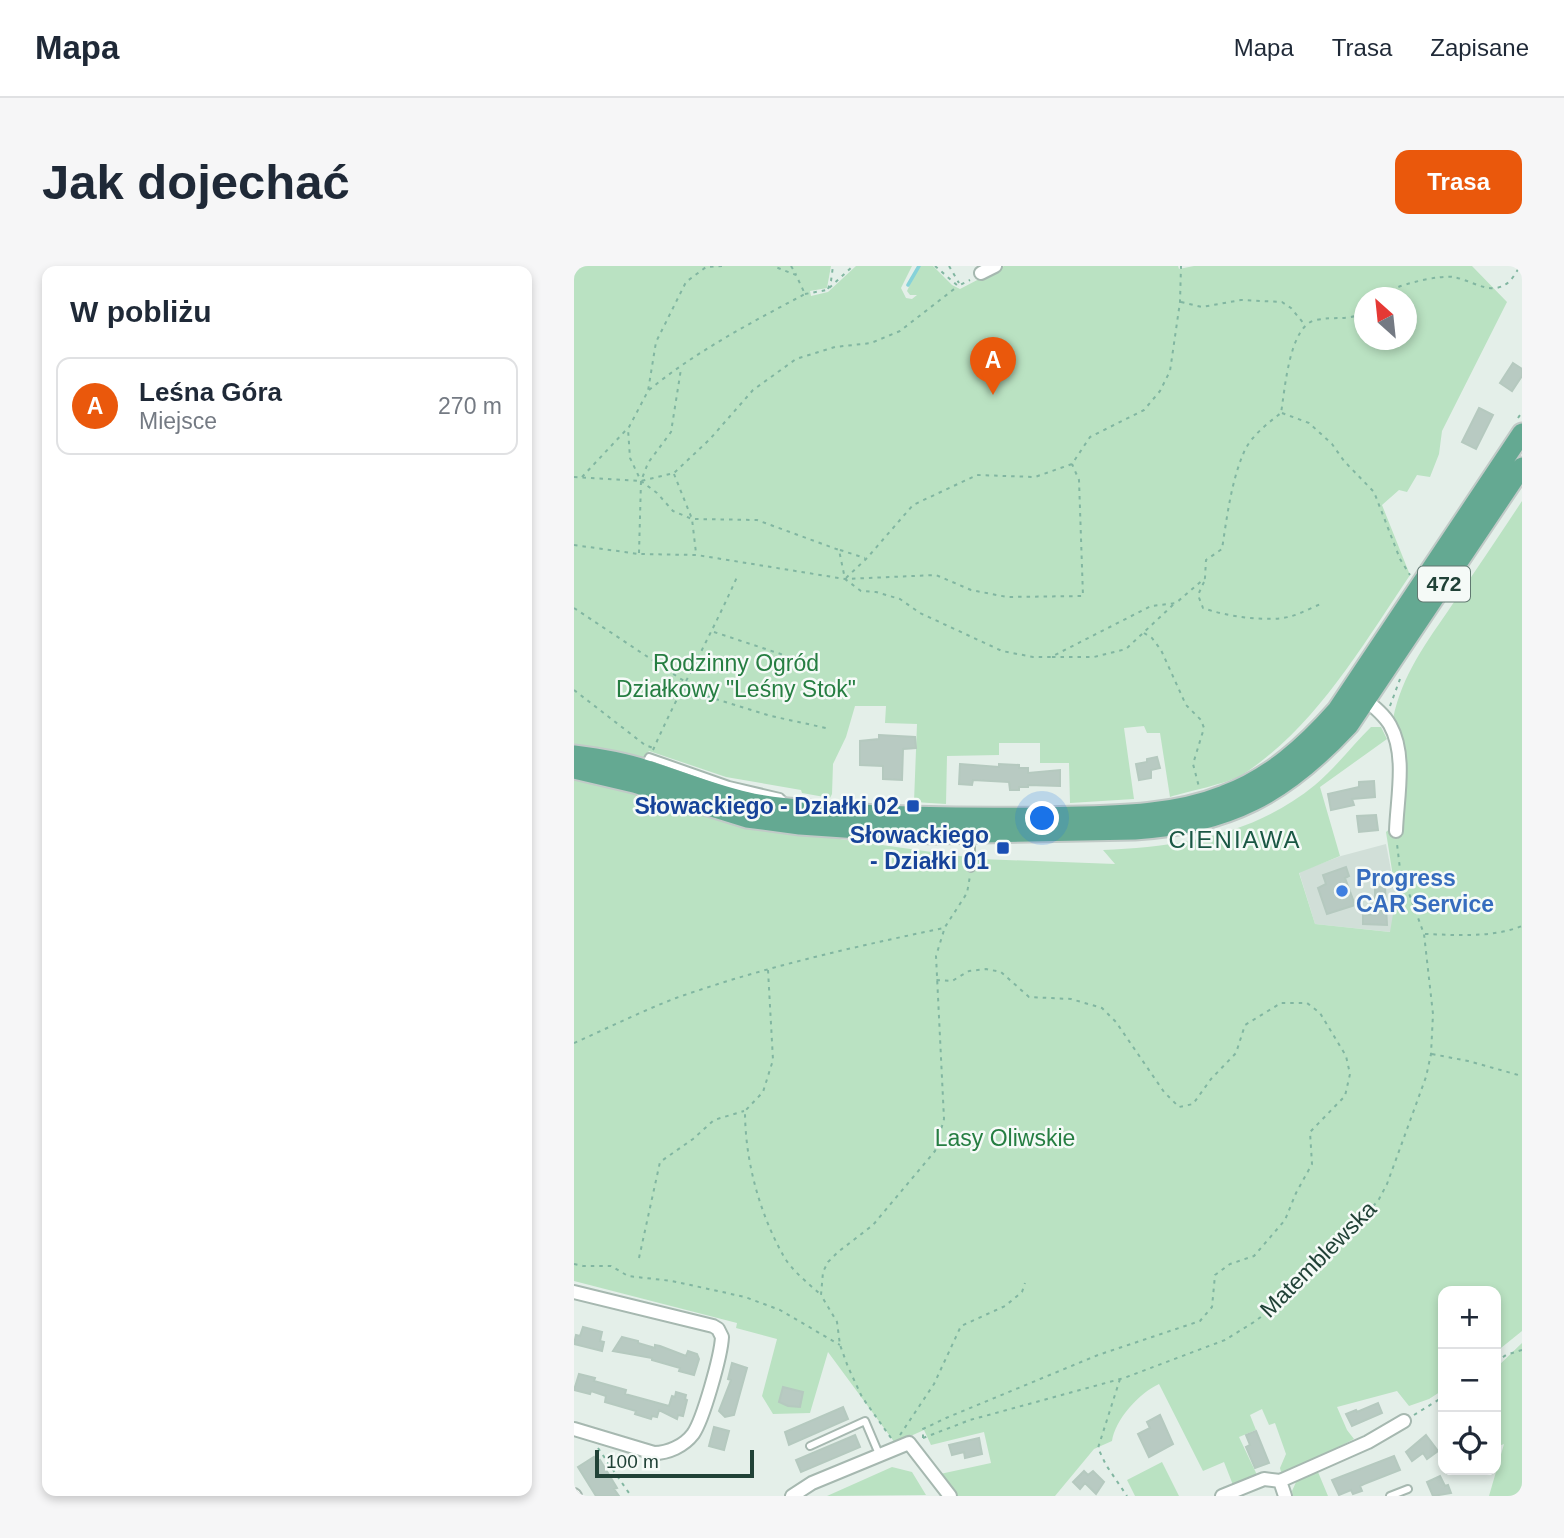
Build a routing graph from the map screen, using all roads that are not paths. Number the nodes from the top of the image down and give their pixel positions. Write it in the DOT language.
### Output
graph roads {
  1 [pos="995,266"];
  2 [pos="977,270"];
  3 [pos="1518,429"];
  4 [pos="1522,467"];
  5 [pos="1359,695"];
  6 [pos="574,755"];
  7 [pos="574,769"];
  8 [pos="972,826"];
  9 [pos="1395,831"];
  10 [pos="971,868"];
  11 [pos="574,1292"];
  12 [pos="1404,1421"];
  13 [pos="574,1429"];
  14 [pos="810,1446"];
  15 [pos="879,1454"];
  16 [pos="1280,1481"];
  17 [pos="1408,1489"];
  18 [pos="792,1496"];
  19 [pos="950,1496"];
  20 [pos="1222,1496"];
  21 [pos="1285,1496"];
  22 [pos="1390,1496"];
  1 -- 2 [label="street"];
  3 -- 5 [label="main road, 472"];
  4 -- 5 [label="main road, 472"];
  5 -- 8 [label="main road, 472"];
  5 -- 9 [label="street"];
  6 -- 8 [label="main road, 472"];
  7 -- 8 [label="main road, 472"];
  8 -- 10 [label="lane"];
  11 -- 13 [label="street"];
  12 -- 16 [label="street"];
  14 -- 15 [label="lane"];
  15 -- 18 [label="street"];
  15 -- 19 [label="street"];
  16 -- 20 [label="street"];
  16 -- 21 [label="street"];
  17 -- 22 [label="lane"];
}
